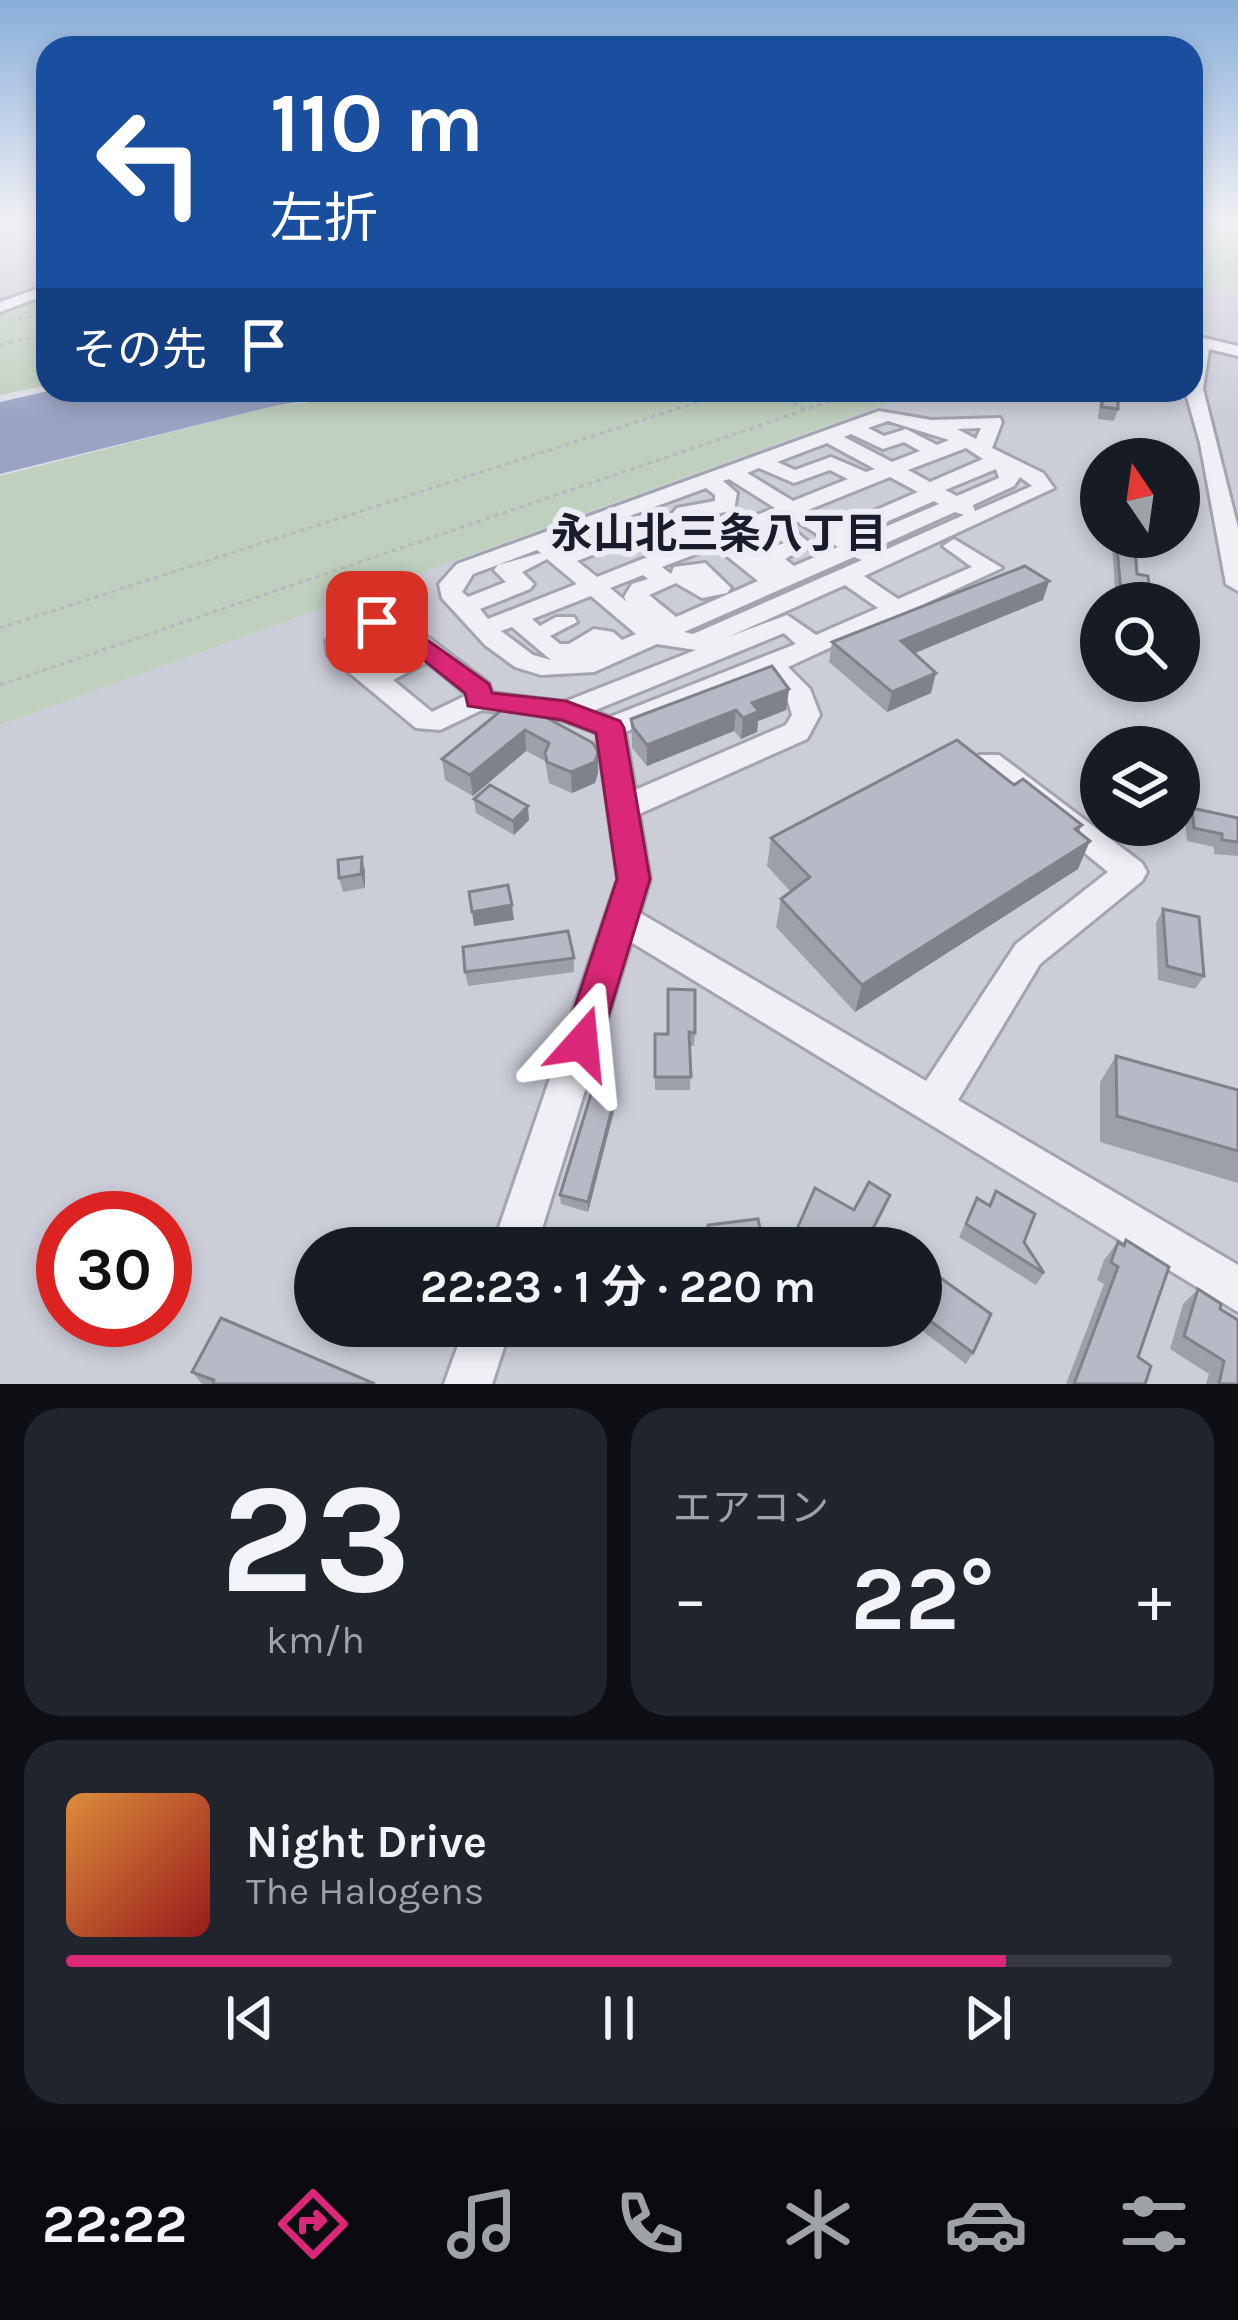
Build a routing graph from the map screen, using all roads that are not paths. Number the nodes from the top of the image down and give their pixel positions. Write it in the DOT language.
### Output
graph roads {
  1 [pos="36,294"];
  2 [pos="0,307"];
  3 [pos="1203,344"];
  4 [pos="1238,351"];
  5 [pos="1198,402"];
  6 [pos="829,436"];
  7 [pos="962,448"];
  8 [pos="760,461"];
  9 [pos="891,470"];
  10 [pos="966,474"];
  11 [pos="719,476"];
  12 [pos="865,480"];
  13 [pos="931,491"];
  14 [pos="956,505"];
  15 [pos="792,509"];
  16 [pos="627,511"];
  17 [pos="980,517"];
  18 [pos="765,519"];
  19 [pos="738,530"];
  20 [pos="845,542"];
  21 [pos="954,546"];
  22 [pos="878,562"];
  23 [pos="566,563"];
  24 [pos="689,565"];
  25 [pos="847,575"];
  26 [pos="784,579"];
  27 [pos="1238,584"];
  28 [pos="896,609"];
  29 [pos="625,612"];
  30 [pos="563,623"];
  31 [pos="487,628"];
  32 [pos="675,638"];
  33 [pos="814,646"];
  34 [pos="427,651"];
  35 [pos="618,651"];
  36 [pos="770,665"];
  37 [pos="375,679"];
  38 [pos="478,700"];
  39 [pos="566,711"];
  40 [pos="610,728"];
  41 [pos="989,762"];
  42 [pos="623,808"];
  43 [pos="623,920"];
  44 [pos="932,1106"];
  45 [pos="521,1227"];
  46 [pos="1238,1290"];
  47 [pos="481,1347"];
  48 [pos="468,1384"];
  1 -- 2 [label="street"];
  3 -- 4 [label="street"];
  5 -- 27 [label="street"];
  6 -- 7 [label="street"];
  6 -- 8 [label="street"];
  6 -- 9 [label="street"];
  7 -- 9 [label="street"];
  7 -- 10 [label="street"];
  7 -- 10 [label="street"];
  7 -- 14 [label="street"];
  7 -- 17 [label="street"];
  8 -- 11 [label="street"];
  8 -- 12 [label="street"];
  9 -- 12 [label="street"];
  9 -- 13 [label="street"];
  10 -- 13 [label="street"];
  11 -- 15 [label="street"];
  11 -- 16 [label="street"];
  11 -- 24 [label="street"];
  12 -- 15 [label="street"];
  13 -- 14 [label="street"];
  13 -- 20 [label="street"];
  14 -- 17 [label="street"];
  14 -- 20 [label="street"];
  15 -- 18 [label="street"];
  15 -- 20 [label="street"];
  16 -- 23 [label="street"];
  16 -- 24 [label="street"];
  17 -- 22 [label="street"];
  18 -- 19 [label="street"];
  18 -- 26 [label="street"];
  19 -- 24 [label="street"];
  19 -- 26 [label="street"];
  20 -- 22 [label="street"];
  20 -- 26 [label="street"];
  21 -- 28 [label="street"];
  22 -- 25 [label="street"];
  23 -- 24 [label="street"];
  23 -- 24 [label="street"];
  23 -- 29 [label="street"];
  23 -- 30 [label="street"];
  23 -- 31 [label="street"];
  24 -- 26 [label="street"];
  24 -- 32 [label="street"];
  24 -- 32 [label="street"];
  25 -- 28 [label="street"];
  25 -- 32 [label="street"];
  28 -- 33 [label="street"];
  29 -- 30 [label="street"];
  29 -- 32 [label="street"];
  30 -- 31 [label="street"];
  30 -- 35 [label="street"];
  31 -- 35 [label="street"];
  32 -- 33 [label="street"];
  32 -- 35 [label="street"];
  32 -- 39 [label="street"];
  33 -- 36 [label="street"];
  34 -- 37 [label="street"];
  34 -- 37 [label="street"];
  34 -- 38 [label="street"];
  36 -- 40 [label="street"];
  36 -- 42 [label="street"];
  37 -- 38 [label="street"];
  38 -- 39 [label="street"];
  39 -- 40 [label="street"];
  40 -- 42 [label="street"];
  41 -- 44 [label="street"];
  42 -- 43 [label="street"];
  43 -- 44 [label="street"];
  43 -- 45 [label="street"];
  44 -- 46 [label="street"];
  47 -- 48 [label="street"];
}
